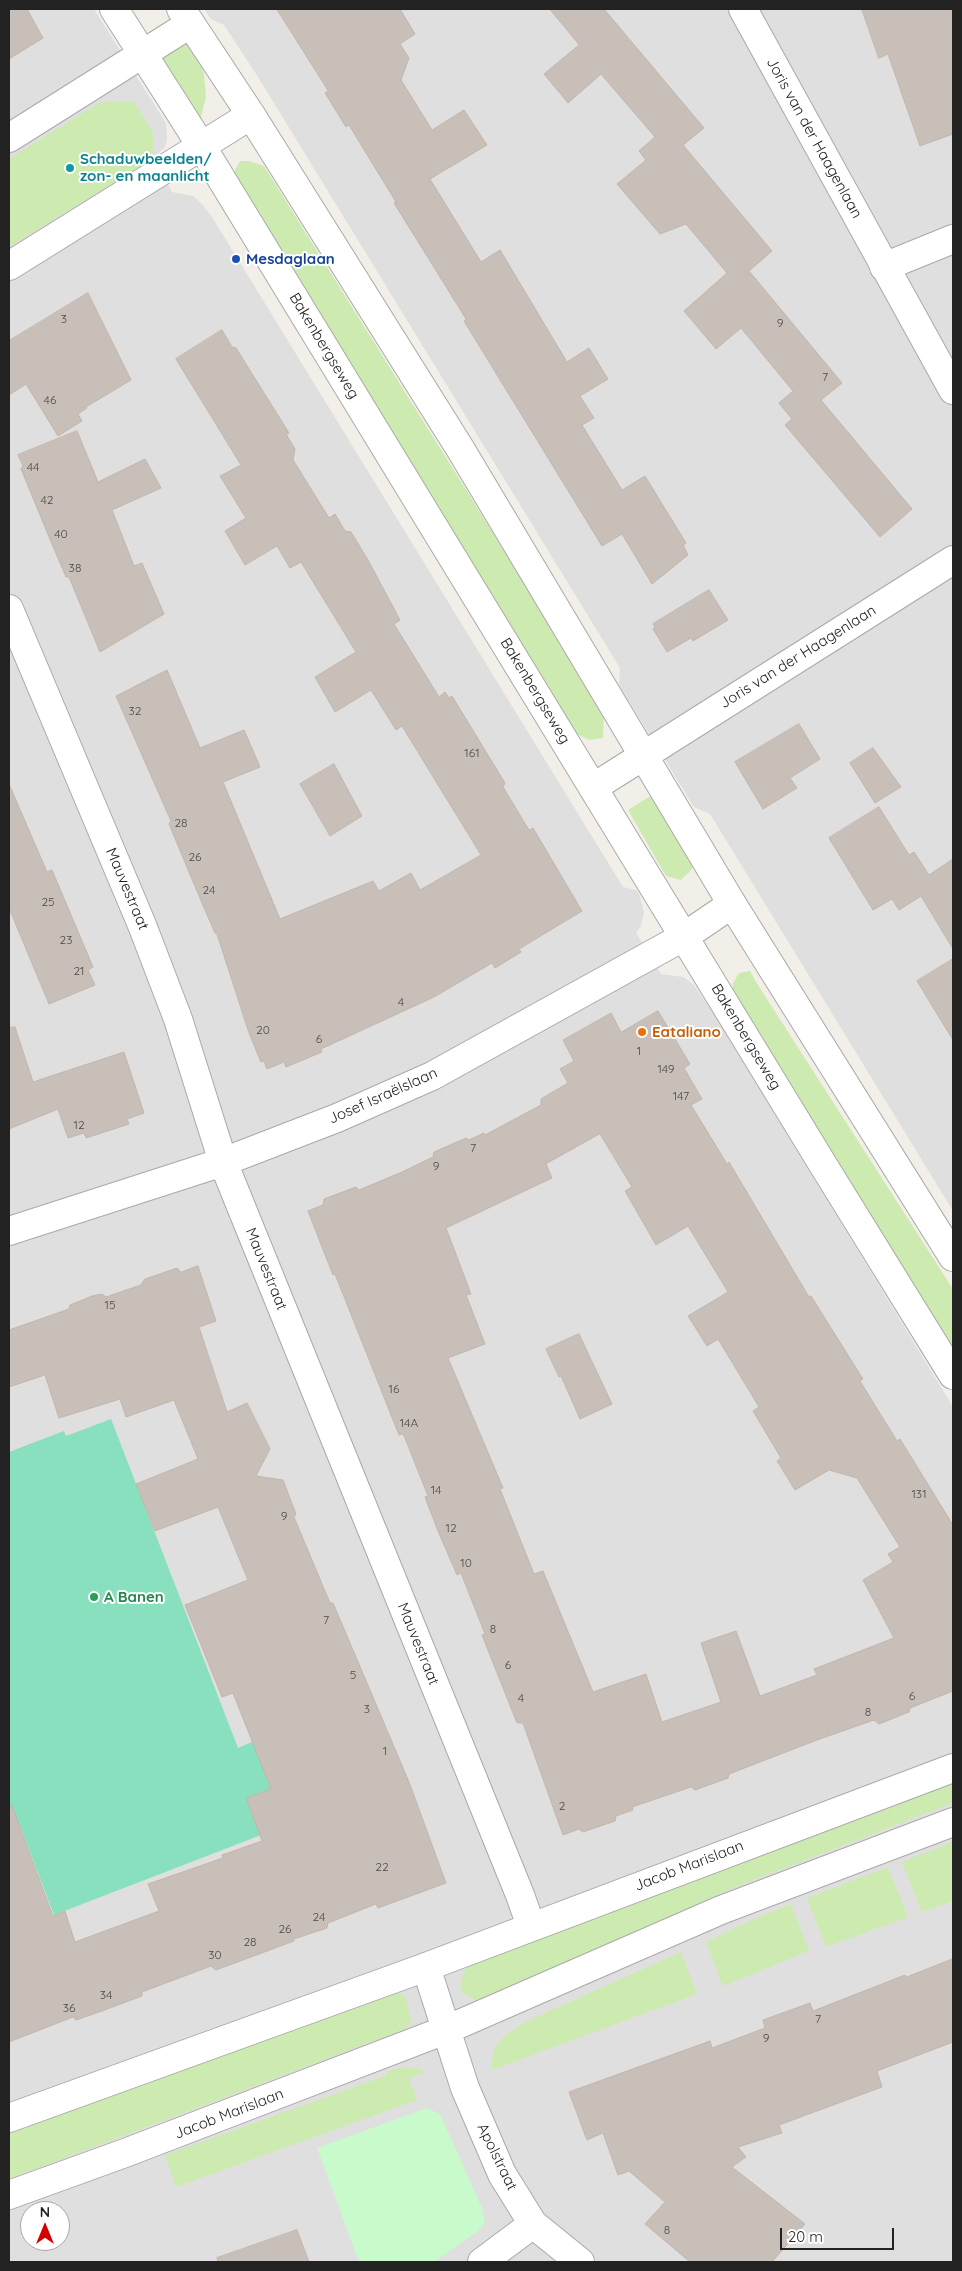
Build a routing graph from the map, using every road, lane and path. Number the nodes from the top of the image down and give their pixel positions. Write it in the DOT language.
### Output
graph roads {
  1 [pos="114,9"];
  2 [pos="743,9"];
  3 [pos="185,16"];
  4 [pos="142,54"];
  5 [pos="251,115"];
  6 [pos="9,138"];
  7 [pos="202,147"];
  8 [pos="953,239"];
  9 [pos="9,266"];
  10 [pos="884,267"];
  11 [pos="953,390"];
  12 [pos="953,560"];
  13 [pos="9,609"];
  14 [pos="643,755"];
  15 [pos="594,787"];
  16 [pos="732,904"];
  17 [pos="685,936"];
  18 [pos="223,1162"];
  19 [pos="9,1231"];
  20 [pos="953,1257"];
  21 [pos="953,1375"];
  22 [pos="953,1768"];
  23 [pos="953,1822"];
  24 [pos="531,1926"];
  25 [pos="426,1967"];
  26 [pos="448,2029"];
  27 [pos="9,2118"];
  28 [pos="9,2195"];
  29 [pos="533,2224"];
  30 [pos="482,2262"];
  31 [pos="580,2262"];
  1 -- 4 [label="street, Bakenbergseweg"];
  2 -- 10 [label="street, Joris van der Haagenlaan"];
  3 -- 4 [label="street"];
  3 -- 5 [label="street"];
  4 -- 6 [label="street"];
  4 -- 7 [label="street, Bakenbergseweg"];
  5 -- 7 [label="street"];
  5 -- 14 [label="street"];
  7 -- 9 [label="street"];
  7 -- 15 [label="street, Bakenbergseweg"];
  8 -- 10 [label="street"];
  10 -- 11 [label="street, Joris van der Haagenlaan"];
  12 -- 14 [label="street, Joris van der Haagenlaan"];
  13 -- 18 [label="street, Mauvestraat"];
  14 -- 15 [label="street, Joris van der Haagenlaan"];
  14 -- 16 [label="street"];
  15 -- 17 [label="street, Bakenbergseweg"];
  16 -- 17 [label="street, Josef Israëlslaan"];
  16 -- 20 [label="street"];
  17 -- 18 [label="street, Josef Israëlslaan"];
  17 -- 21 [label="street, Bakenbergseweg"];
  18 -- 19 [label="street, Josef Israëlslaan"];
  18 -- 24 [label="street, Mauvestraat"];
  22 -- 24 [label="street, Jacob Marislaan"];
  23 -- 26 [label="street, Jacob Marislaan"];
  24 -- 25 [label="street, Jacob Marislaan"];
  25 -- 26 [label="street"];
  25 -- 27 [label="street, Jacob Marislaan"];
  26 -- 28 [label="street, Jacob Marislaan"];
  26 -- 29 [label="street, Apolstraat"];
  29 -- 30 [label="street"];
  29 -- 31 [label="street, Apolstraat"];
}
